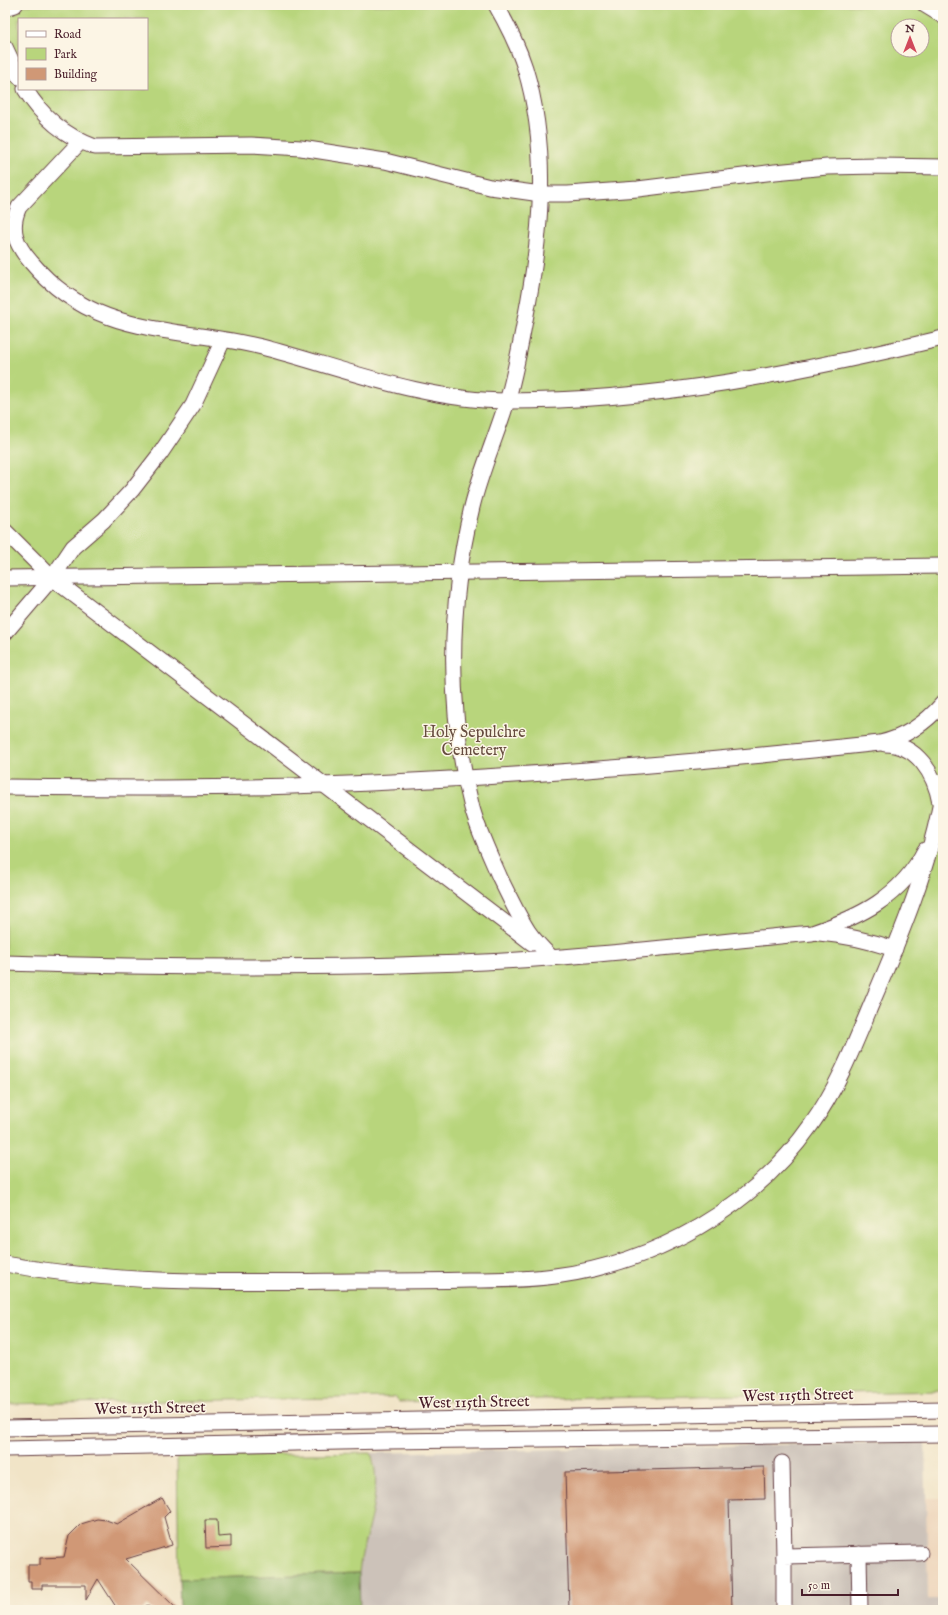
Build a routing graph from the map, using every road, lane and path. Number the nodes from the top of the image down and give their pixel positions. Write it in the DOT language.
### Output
graph roads {
  1 [pos="15,5"];
  2 [pos="496,5"];
  3 [pos="925,5"];
  4 [pos="5,8"];
  5 [pos="943,16"];
  6 [pos="5,47"];
  7 [pos="18,75"];
  8 [pos="27,90"];
  9 [pos="80,142"];
  10 [pos="943,168"];
  11 [pos="541,194"];
  12 [pos="10,236"];
  13 [pos="943,338"];
  14 [pos="223,340"];
  15 [pos="507,401"];
  16 [pos="5,531"];
  17 [pos="943,566"];
  18 [pos="458,572"];
  19 [pos="5,578"];
  20 [pos="52,578"];
  21 [pos="5,633"];
  22 [pos="943,703"];
  23 [pos="880,743"];
  24 [pos="466,778"];
  25 [pos="323,785"];
  26 [pos="5,787"];
  27 [pos="943,791"];
  28 [pos="940,806"];
  29 [pos="936,827"];
  30 [pos="812,932"];
  31 [pos="895,949"];
  32 [pos="551,957"];
  33 [pos="5,963"];
  34 [pos="5,1264"];
  35 [pos="943,1410"];
  36 [pos="5,1428"];
  37 [pos="943,1434"];
  38 [pos="5,1449"];
  39 [pos="782,1463"];
  40 [pos="920,1553"];
  41 [pos="859,1554"];
  42 [pos="784,1556"];
  43 [pos="784,1610"];
  44 [pos="860,1610"];
  1 -- 4 [label="street"];
  2 -- 11 [label="street"];
  3 -- 5 [label="street"];
  6 -- 7 [label="street"];
  8 -- 9 [label="street"];
  9 -- 11 [label="street"];
  9 -- 12 [label="street"];
  10 -- 11 [label="street"];
  11 -- 15 [label="street"];
  12 -- 14 [label="street"];
  13 -- 15 [label="street"];
  14 -- 15 [label="street"];
  14 -- 20 [label="street"];
  15 -- 18 [label="street"];
  16 -- 20 [label="street"];
  17 -- 18 [label="street"];
  18 -- 20 [label="street"];
  18 -- 24 [label="street"];
  19 -- 20 [label="street"];
  20 -- 21 [label="street"];
  20 -- 25 [label="street"];
  22 -- 23 [label="street"];
  23 -- 24 [label="street"];
  23 -- 28 [label="street"];
  24 -- 25 [label="street"];
  24 -- 32 [label="street"];
  25 -- 26 [label="street"];
  25 -- 32 [label="street"];
  27 -- 28 [label="street"];
  28 -- 29 [label="street"];
  29 -- 30 [label="street"];
  29 -- 31 [label="street"];
  30 -- 31 [label="street"];
  30 -- 32 [label="street"];
  31 -- 34 [label="street"];
  32 -- 33 [label="street"];
  35 -- 36 [label="street, West 115th Street"];
  37 -- 38 [label="street"];
  39 -- 42 [label="street"];
  40 -- 41 [label="street"];
  41 -- 42 [label="street"];
  41 -- 44 [label="street"];
  42 -- 43 [label="street"];
}
